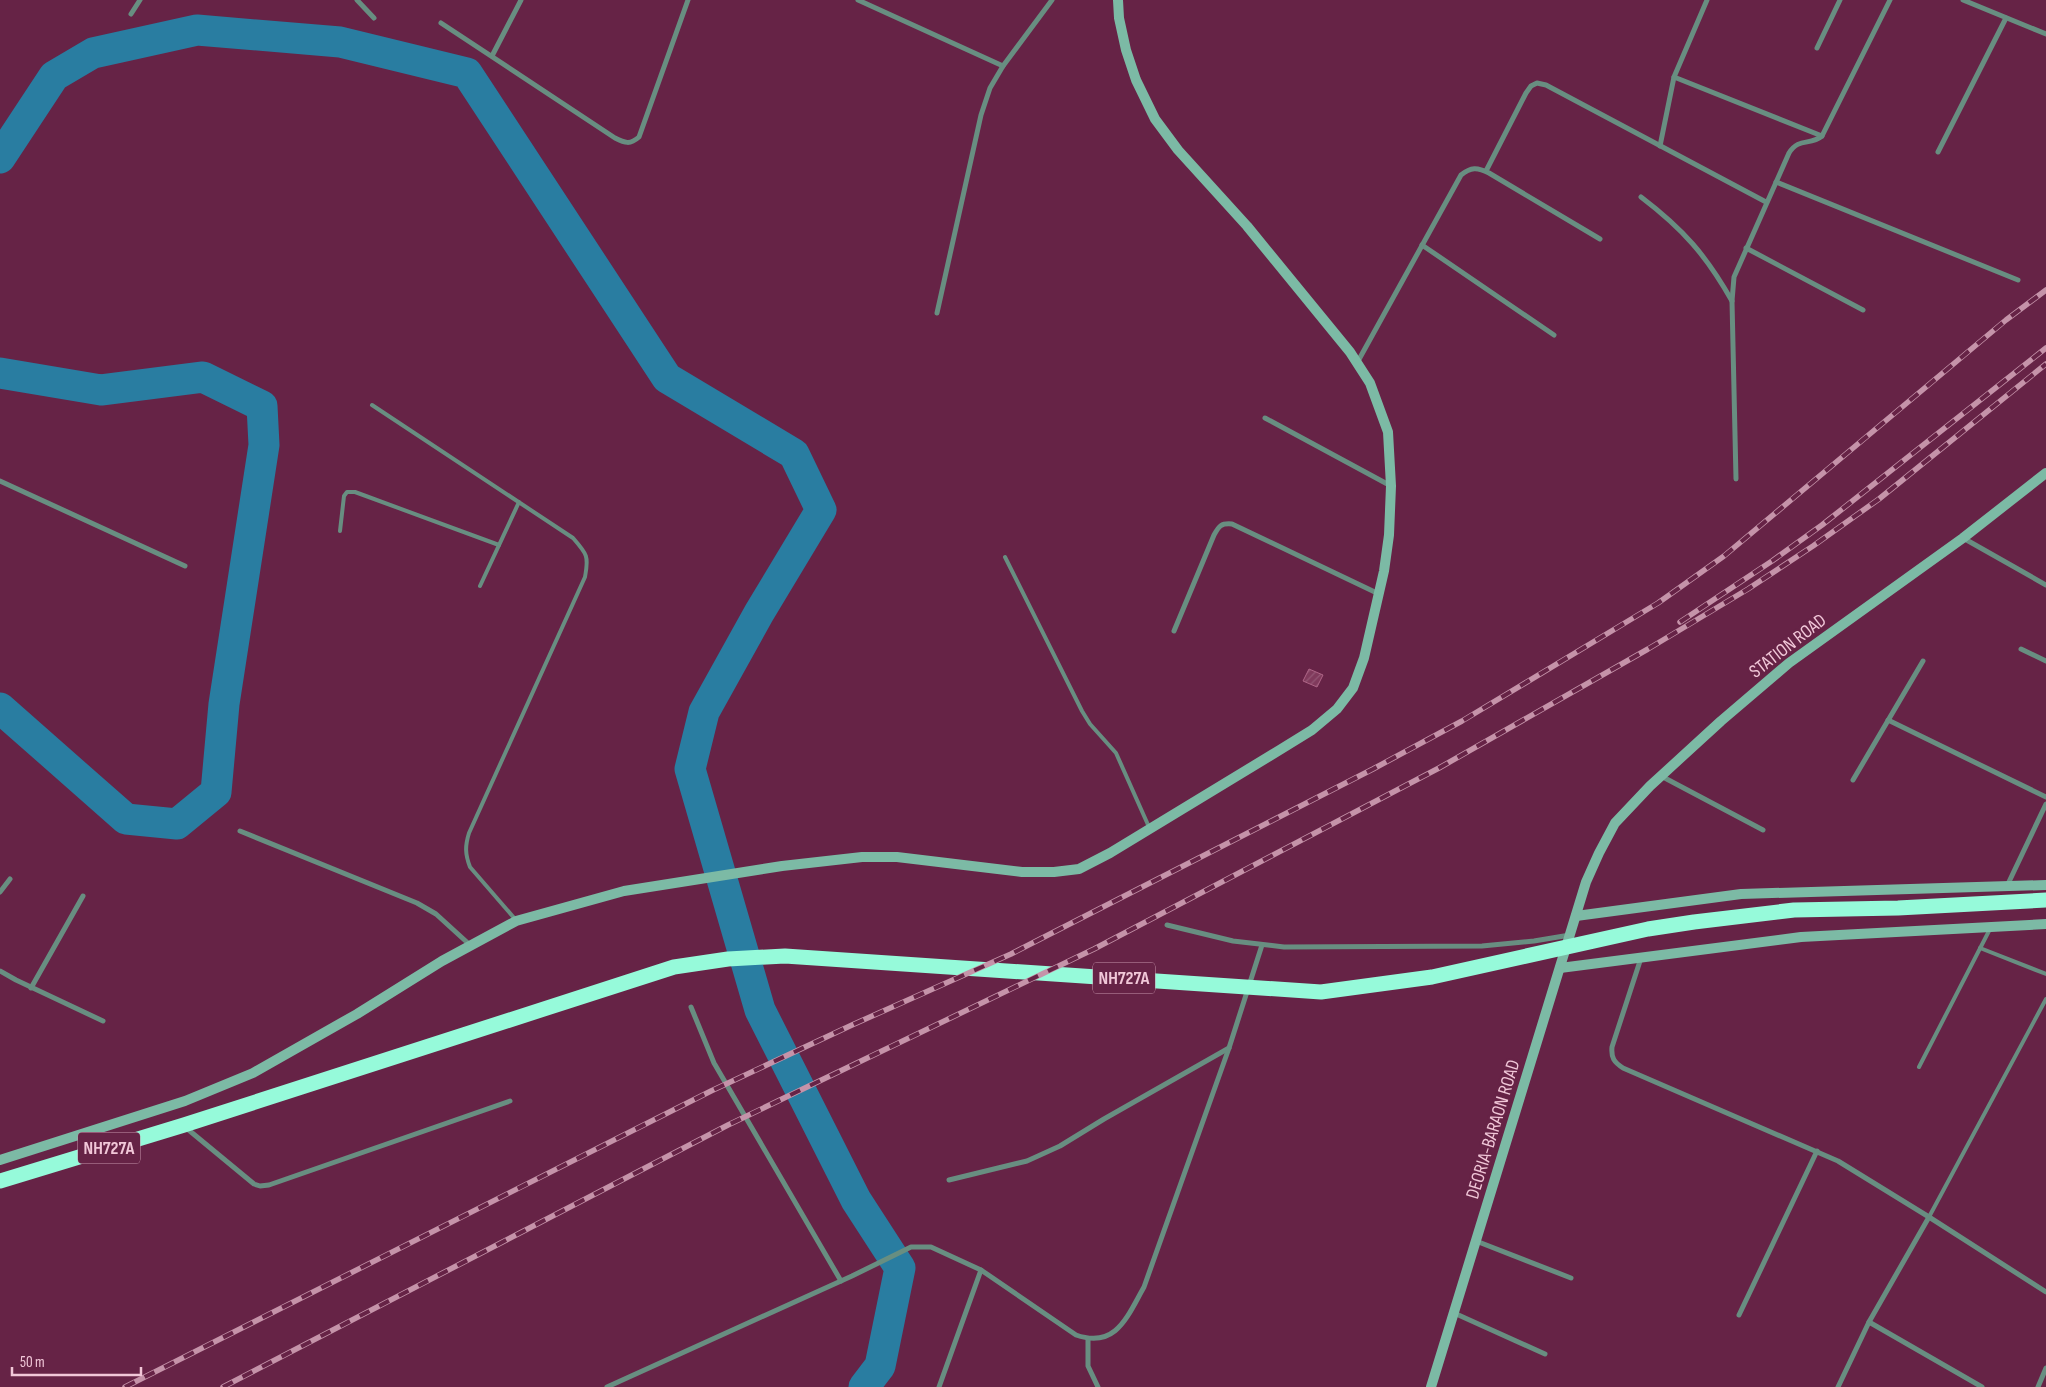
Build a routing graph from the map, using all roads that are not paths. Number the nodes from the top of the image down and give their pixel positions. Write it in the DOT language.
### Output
graph roads {
  1 [pos="140,0"];
  2 [pos="357,0"];
  3 [pos="521,0"];
  4 [pos="688,0"];
  5 [pos="858,0"];
  6 [pos="1052,0"];
  7 [pos="1118,0"];
  8 [pos="1707,0"];
  9 [pos="1840,0"];
  10 [pos="1890,0"];
  11 [pos="1963,0"];
  12 [pos="132,14"];
  13 [pos="374,18"];
  14 [pos="2006,18"];
  15 [pos="441,23"];
  16 [pos="2046,34"];
  17 [pos="1817,48"];
  18 [pos="492,56"];
  19 [pos="1003,66"];
  20 [pos="1674,77"];
  21 [pos="1822,136"];
  22 [pos="1660,146"];
  23 [pos="1938,152"];
  24 [pos="1486,172"];
  25 [pos="1776,182"];
  26 [pos="1641,197"];
  27 [pos="1766,202"];
  28 [pos="1600,239"];
  29 [pos="1422,245"];
  30 [pos="1746,248"];
  31 [pos="2018,280"];
  32 [pos="1732,301"];
  33 [pos="1863,310"];
  34 [pos="937,313"];
  35 [pos="1554,335"];
  36 [pos="1357,364"];
  37 [pos="372,405"];
  38 [pos="1265,418"];
  39 [pos="2046,473"];
  40 [pos="1736,479"];
  41 [pos="0,481"];
  42 [pos="1391,486"];
  43 [pos="519,502"];
  44 [pos="340,531"];
  45 [pos="1964,538"];
  46 [pos="499,545"];
  47 [pos="1005,557"];
  48 [pos="185,566"];
  49 [pos="480,586"];
  50 [pos="2046,586"];
  51 [pos="1380,594"];
  52 [pos="1174,631"];
  53 [pos="2021,649"];
  54 [pos="1923,661"];
  55 [pos="2046,661"];
  56 [pos="1888,720"];
  57 [pos="1662,776"];
  58 [pos="1853,780"];
  59 [pos="2046,797"];
  60 [pos="2046,804"];
  61 [pos="1150,829"];
  62 [pos="1763,830"];
  63 [pos="240,831"];
  64 [pos="10,879"];
  65 [pos="1586,882"];
  66 [pos="2046,884"];
  67 [pos="2007,886"];
  68 [pos="0,892"];
  69 [pos="83,896"];
  70 [pos="2046,900"];
  71 [pos="1576,916"];
  72 [pos="516,921"];
  73 [pos="2046,924"];
  74 [pos="1167,925"];
  75 [pos="1992,927"];
  76 [pos="1570,935"];
  77 [pos="1262,945"];
  78 [pos="471,946"];
  79 [pos="1980,948"];
  80 [pos="1642,957"];
  81 [pos="1560,968"];
  82 [pos="0,971"];
  83 [pos="2046,974"];
  84 [pos="32,988"];
  85 [pos="2046,999"];
  86 [pos="691,1007"];
  87 [pos="103,1022"];
  88 [pos="1229,1048"];
  89 [pos="1919,1067"];
  90 [pos="510,1101"];
  91 [pos="184,1125"];
  92 [pos="1817,1151"];
  93 [pos="0,1160"];
  94 [pos="949,1180"];
  95 [pos="0,1181"];
  96 [pos="1929,1217"];
  97 [pos="1476,1241"];
  98 [pos="981,1270"];
  99 [pos="1571,1278"];
  100 [pos="841,1281"];
  101 [pos="2046,1292"];
  102 [pos="1454,1313"];
  103 [pos="1739,1314"];
  104 [pos="1868,1322"];
  105 [pos="1088,1339"];
  106 [pos="1545,1354"];
  107 [pos="2046,1368"];
  108 [pos="607,1387"];
  109 [pos="939,1387"];
  110 [pos="1098,1387"];
  111 [pos="1431,1387"];
  112 [pos="1838,1387"];
  113 [pos="1982,1387"];
  114 [pos="2038,1387"];
  1 -- 12 [label="street"];
  2 -- 13 [label="street"];
  3 -- 18 [label="street"];
  4 -- 18 [label="street"];
  5 -- 19 [label="street"];
  6 -- 19 [label="street"];
  7 -- 36 [label="main road"];
  8 -- 20 [label="street"];
  9 -- 17 [label="street"];
  10 -- 21 [label="street"];
  11 -- 14 [label="street"];
  14 -- 16 [label="street"];
  14 -- 23 [label="street"];
  15 -- 18 [label="street"];
  19 -- 34 [label="street"];
  20 -- 21 [label="street"];
  20 -- 22 [label="street"];
  21 -- 25 [label="street"];
  22 -- 24 [label="street"];
  22 -- 27 [label="street"];
  24 -- 28 [label="street"];
  24 -- 29 [label="street"];
  25 -- 27 [label="street"];
  25 -- 31 [label="street"];
  26 -- 32 [label="street"];
  27 -- 30 [label="street"];
  29 -- 35 [label="street"];
  29 -- 36 [label="street"];
  30 -- 32 [label="street"];
  30 -- 33 [label="street"];
  32 -- 40 [label="street"];
  36 -- 42 [label="main road"];
  37 -- 43 [label="lane"];
  38 -- 42 [label="street"];
  39 -- 45 [label="main road, STATION ROAD"];
  41 -- 48 [label="street"];
  42 -- 51 [label="main road"];
  43 -- 46 [label="lane"];
  43 -- 72 [label="lane"];
  44 -- 46 [label="lane"];
  45 -- 50 [label="street"];
  45 -- 57 [label="main road, STATION ROAD"];
  46 -- 49 [label="lane"];
  47 -- 61 [label="lane"];
  51 -- 52 [label="street"];
  51 -- 61 [label="main road"];
  53 -- 55 [label="street"];
  54 -- 56 [label="street"];
  56 -- 58 [label="street"];
  56 -- 59 [label="street"];
  57 -- 62 [label="street"];
  57 -- 65 [label="main road, STATION ROAD"];
  60 -- 67 [label="street"];
  61 -- 72 [label="main road"];
  63 -- 78 [label="street"];
  64 -- 68 [label="street"];
  65 -- 71 [label="main road, DEORIA-BARAON ROAD"];
  66 -- 67 [label="main road"];
  67 -- 71 [label="main road"];
  69 -- 84 [label="street"];
  70 -- 91 [label="highway, NH727A"];
  71 -- 76 [label="main road, DEORIA-BARAON ROAD"];
  72 -- 78 [label="main road"];
  73 -- 75 [label="main road"];
  74 -- 77 [label="street"];
  75 -- 79 [label="lane"];
  75 -- 80 [label="main road"];
  76 -- 77 [label="street"];
  76 -- 81 [label="main road, DEORIA-BARAON ROAD"];
  77 -- 88 [label="street"];
  78 -- 93 [label="main road"];
  79 -- 83 [label="lane"];
  79 -- 89 [label="lane"];
  80 -- 81 [label="main road"];
  80 -- 92 [label="street"];
  81 -- 97 [label="main road, DEORIA-BARAON ROAD"];
  82 -- 84 [label="street"];
  84 -- 87 [label="street"];
  85 -- 96 [label="lane"];
  86 -- 100 [label="street"];
  88 -- 94 [label="street"];
  88 -- 105 [label="street"];
  90 -- 91 [label="street"];
  91 -- 95 [label="highway, NH727A"];
  92 -- 96 [label="street"];
  92 -- 103 [label="street"];
  96 -- 101 [label="street"];
  96 -- 104 [label="street"];
  97 -- 99 [label="street"];
  97 -- 102 [label="main road, DEORIA-BARAON ROAD"];
  98 -- 100 [label="street"];
  98 -- 105 [label="street"];
  98 -- 109 [label="street"];
  100 -- 108 [label="street"];
  102 -- 106 [label="street"];
  102 -- 111 [label="main road, DEORIA-BARAON ROAD"];
  104 -- 112 [label="street"];
  104 -- 113 [label="street"];
  105 -- 110 [label="street"];
  107 -- 114 [label="street"];
}
